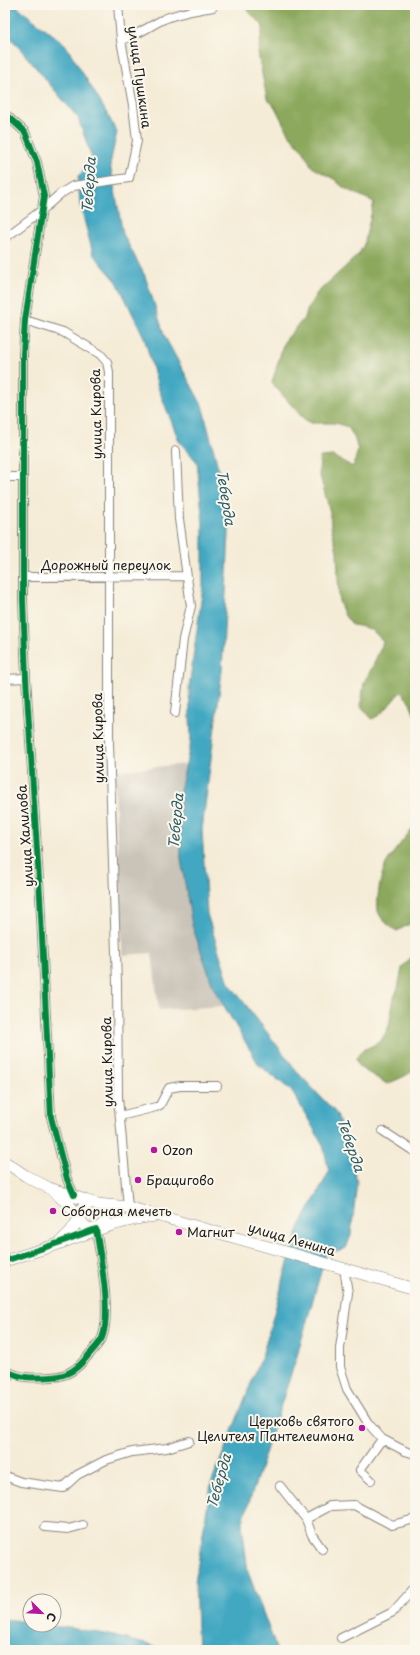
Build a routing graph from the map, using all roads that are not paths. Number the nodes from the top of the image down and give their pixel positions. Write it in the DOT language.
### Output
graph roads {
  1 [pos="118,5"];
  2 [pos="214,7"];
  3 [pos="121,40"];
  4 [pos="5,114"];
  5 [pos="42,210"];
  6 [pos="5,238"];
  7 [pos="25,320"];
  8 [pos="176,451"];
  9 [pos="23,477"];
  10 [pos="5,478"];
  11 [pos="187,576"];
  12 [pos="24,577"];
  13 [pos="108,577"];
  14 [pos="26,678"];
  15 [pos="5,679"];
  16 [pos="175,713"];
  17 [pos="217,1086"];
  18 [pos="120,1116"];
  19 [pos="383,1131"];
  20 [pos="415,1152"];
  21 [pos="5,1162"];
  22 [pos="49,1188"];
  23 [pos="74,1195"];
  24 [pos="97,1204"];
  25 [pos="128,1207"];
  26 [pos="162,1216"];
  27 [pos="80,1217"];
  28 [pos="96,1229"];
  29 [pos="58,1244"];
  30 [pos="5,1261"];
  31 [pos="338,1267"];
  32 [pos="415,1289"];
  33 [pos="5,1370"];
  34 [pos="382,1439"];
  35 [pos="189,1441"];
  36 [pos="415,1454"];
  37 [pos="5,1476"];
  38 [pos="371,1480"];
  39 [pos="280,1486"];
  40 [pos="306,1519"];
  41 [pos="415,1519"];
  42 [pos="83,1525"];
  43 [pos="45,1527"];
  44 [pos="322,1549"];
  45 [pos="415,1587"];
  46 [pos="341,1638"];
  1 -- 3 [label="street, улица Пушкина"];
  2 -- 3 [label="street"];
  3 -- 5 [label="street, улица Пушкина"];
  4 -- 5 [label="street, улица Халилова"];
  5 -- 6 [label="street, улица Пушкина"];
  5 -- 7 [label="street, улица Халилова"];
  7 -- 9 [label="street, улица Халилова"];
  7 -- 13 [label="street, улица Кирова"];
  8 -- 11 [label="street"];
  9 -- 10 [label="street"];
  9 -- 12 [label="street, улица Халилова"];
  11 -- 13 [label="street, Дорожный переулок"];
  11 -- 16 [label="street"];
  12 -- 13 [label="street, Дорожный переулок"];
  12 -- 14 [label="street, улица Халилова"];
  13 -- 18 [label="street, улица Кирова"];
  14 -- 15 [label="street"];
  14 -- 23 [label="street, улица Халилова"];
  17 -- 18 [label="street"];
  18 -- 25 [label="street, улица Кирова"];
  19 -- 20 [label="street"];
  21 -- 22 [label="main road, улица Ленина"];
  22 -- 23 [label="main road, улица Ленина"];
  22 -- 27 [label="main road, улица Ленина"];
  23 -- 24 [label="main road, улица Ленина"];
  24 -- 25 [label="main road, улица Ленина"];
  24 -- 27 [label="main road"];
  24 -- 28 [label="main road"];
  25 -- 26 [label="main road, улица Ленина"];
  26 -- 28 [label="main road, улица Ленина"];
  26 -- 31 [label="main road, улица Ленина"];
  27 -- 28 [label="main road"];
  27 -- 29 [label="main road"];
  28 -- 29 [label="main road, улица Ленина"];
  28 -- 33 [label="street"];
  29 -- 30 [label="main road, улица Ленина"];
  31 -- 32 [label="main road, улица Ленина"];
  31 -- 34 [label="street"];
  34 -- 36 [label="street"];
  34 -- 38 [label="street"];
  35 -- 37 [label="street"];
  39 -- 40 [label="street"];
  40 -- 41 [label="street"];
  40 -- 44 [label="street"];
  42 -- 43 [label="street"];
  45 -- 46 [label="street"];
}
